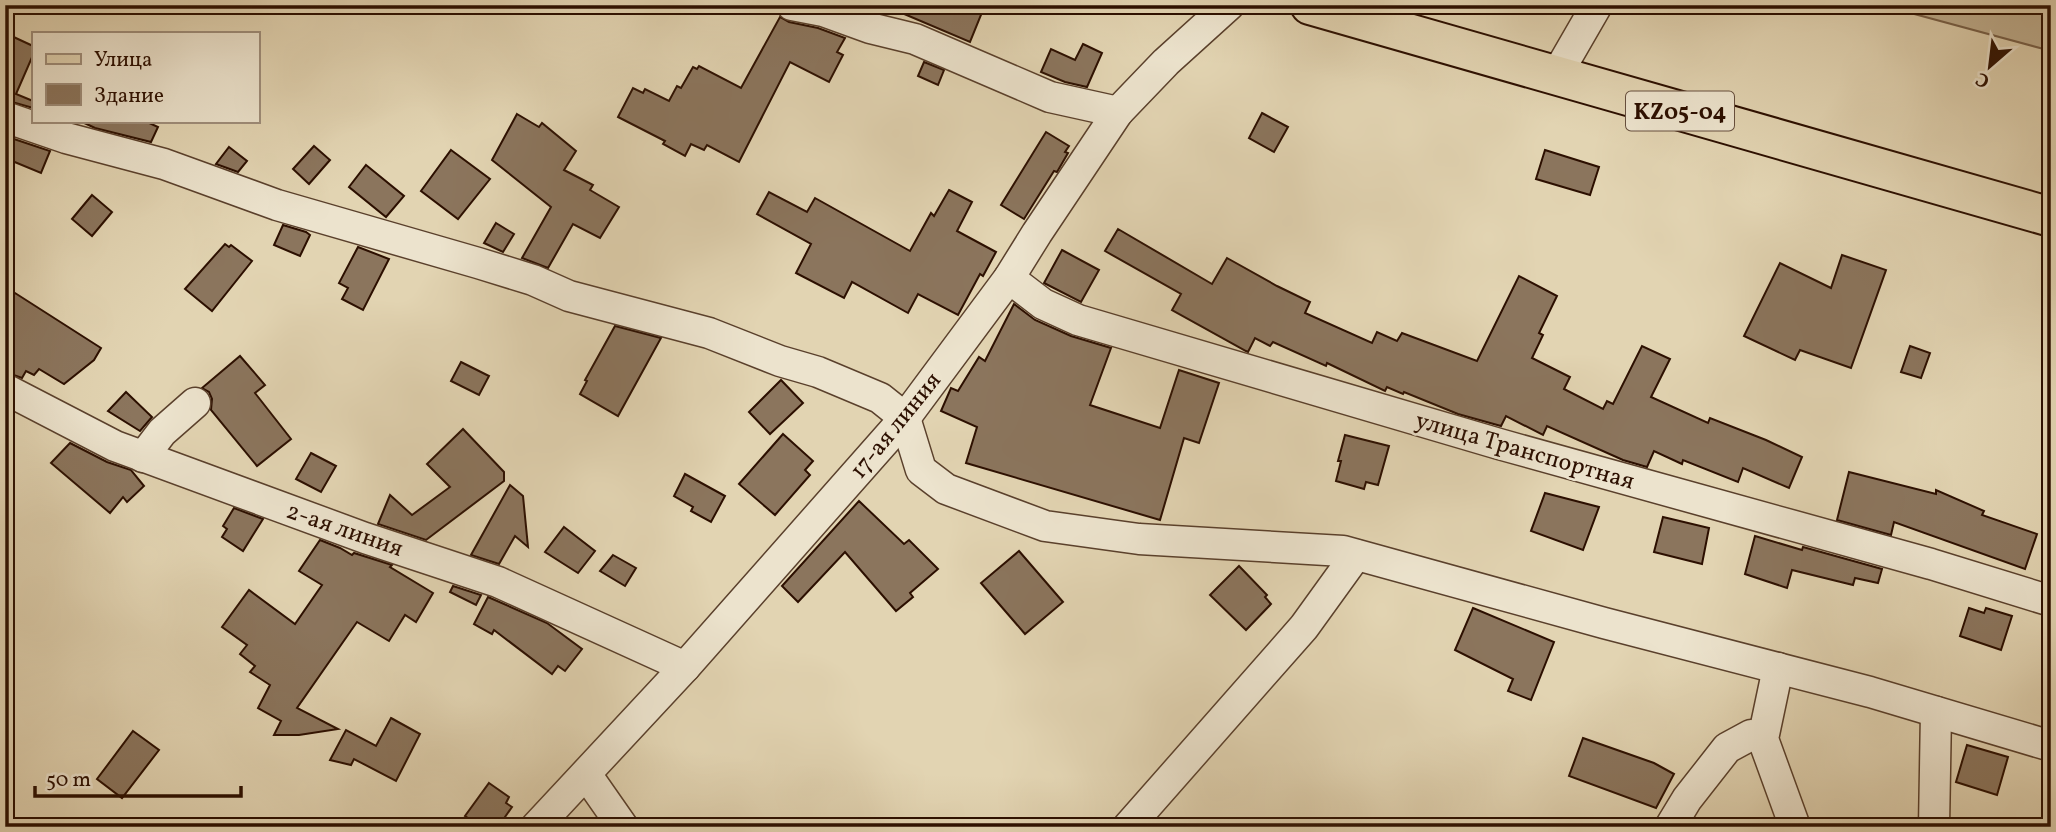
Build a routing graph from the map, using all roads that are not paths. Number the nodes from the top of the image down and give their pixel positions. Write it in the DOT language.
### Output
graph roads {
  1 [pos="792,5"];
  2 [pos="1229,5"];
  3 [pos="1310,5"];
  4 [pos="1597,5"];
  5 [pos="1556,76"];
  6 [pos="1118,112"];
  7 [pos="5,117"];
  8 [pos="2051,216"];
  9 [pos="1009,278"];
  10 [pos="5,389"];
  11 [pos="195,403"];
  12 [pos="905,418"];
  13 [pos="143,457"];
  14 [pos="1356,555"];
  15 [pos="2051,601"];
  16 [pos="685,667"];
  17 [pos="1778,668"];
  18 [pos="1936,712"];
  19 [pos="1763,739"];
  20 [pos="2051,746"];
  21 [pos="586,774"];
  22 [pos="536,827"];
  23 [pos="624,827"];
  24 [pos="1128,827"];
  25 [pos="1670,827"];
  26 [pos="1795,827"];
  27 [pos="1934,827"];
  1 -- 6 [label="street"];
  2 -- 6 [label="street, 17-ая линия"];
  3 -- 5 [label="main road, KZ05-04"];
  4 -- 5 [label="street"];
  5 -- 8 [label="main road, KZ05-04"];
  6 -- 9 [label="street, 17-ая линия"];
  7 -- 12 [label="street"];
  9 -- 12 [label="street, 17-ая линия"];
  9 -- 15 [label="street, улица Транспортная"];
  10 -- 13 [label="street, 2-ая линия"];
  11 -- 13 [label="street"];
  12 -- 14 [label="street"];
  12 -- 16 [label="street, 17-ая линия"];
  13 -- 16 [label="street, 2-ая линия"];
  14 -- 17 [label="street"];
  14 -- 24 [label="street"];
  16 -- 21 [label="street, 17-ая линия"];
  17 -- 18 [label="street"];
  17 -- 19 [label="street"];
  18 -- 20 [label="street"];
  18 -- 27 [label="street"];
  19 -- 25 [label="street"];
  19 -- 26 [label="street"];
  21 -- 22 [label="street, 17-ая линия"];
  21 -- 23 [label="street"];
}
